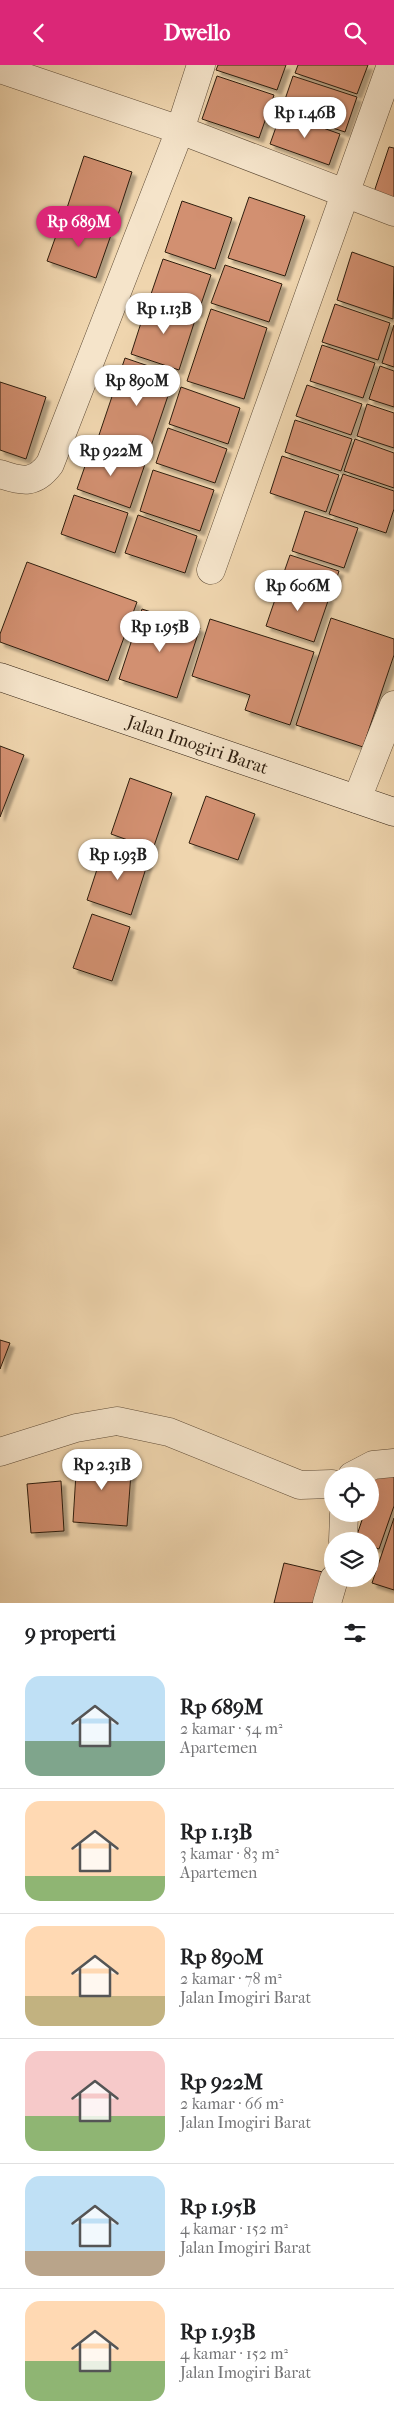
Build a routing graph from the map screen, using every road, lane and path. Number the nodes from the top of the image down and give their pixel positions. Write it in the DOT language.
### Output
graph roads {
  1 [pos="202,65"];
  2 [pos="391,65"];
  3 [pos="4,73"];
  4 [pos="180,130"];
  5 [pos="345,193"];
  6 [pos="394,212"];
  7 [pos="0,474"];
  8 [pos="211,570"];
  9 [pos="0,677"];
  10 [pos="394,705"];
  11 [pos="357,799"];
  12 [pos="394,811"];
  13 [pos="0,1452"];
  14 [pos="394,1463"];
  15 [pos="369,1467"];
  16 [pos="324,1484"];
  17 [pos="332,1587"];
  18 [pos="327,1603"];
  1 -- 4 [label="street"];
  2 -- 5 [label="street"];
  3 -- 4 [label="street"];
  4 -- 5 [label="street"];
  4 -- 7 [label="street"];
  5 -- 6 [label="street"];
  5 -- 8 [label="street"];
  9 -- 11 [label="street, Jalan Imogiri Barat"];
  10 -- 11 [label="street"];
  11 -- 12 [label="street, Jalan Imogiri Barat"];
  13 -- 16 [label="street"];
  14 -- 15 [label="street"];
  17 -- 18 [label="street"];
}
